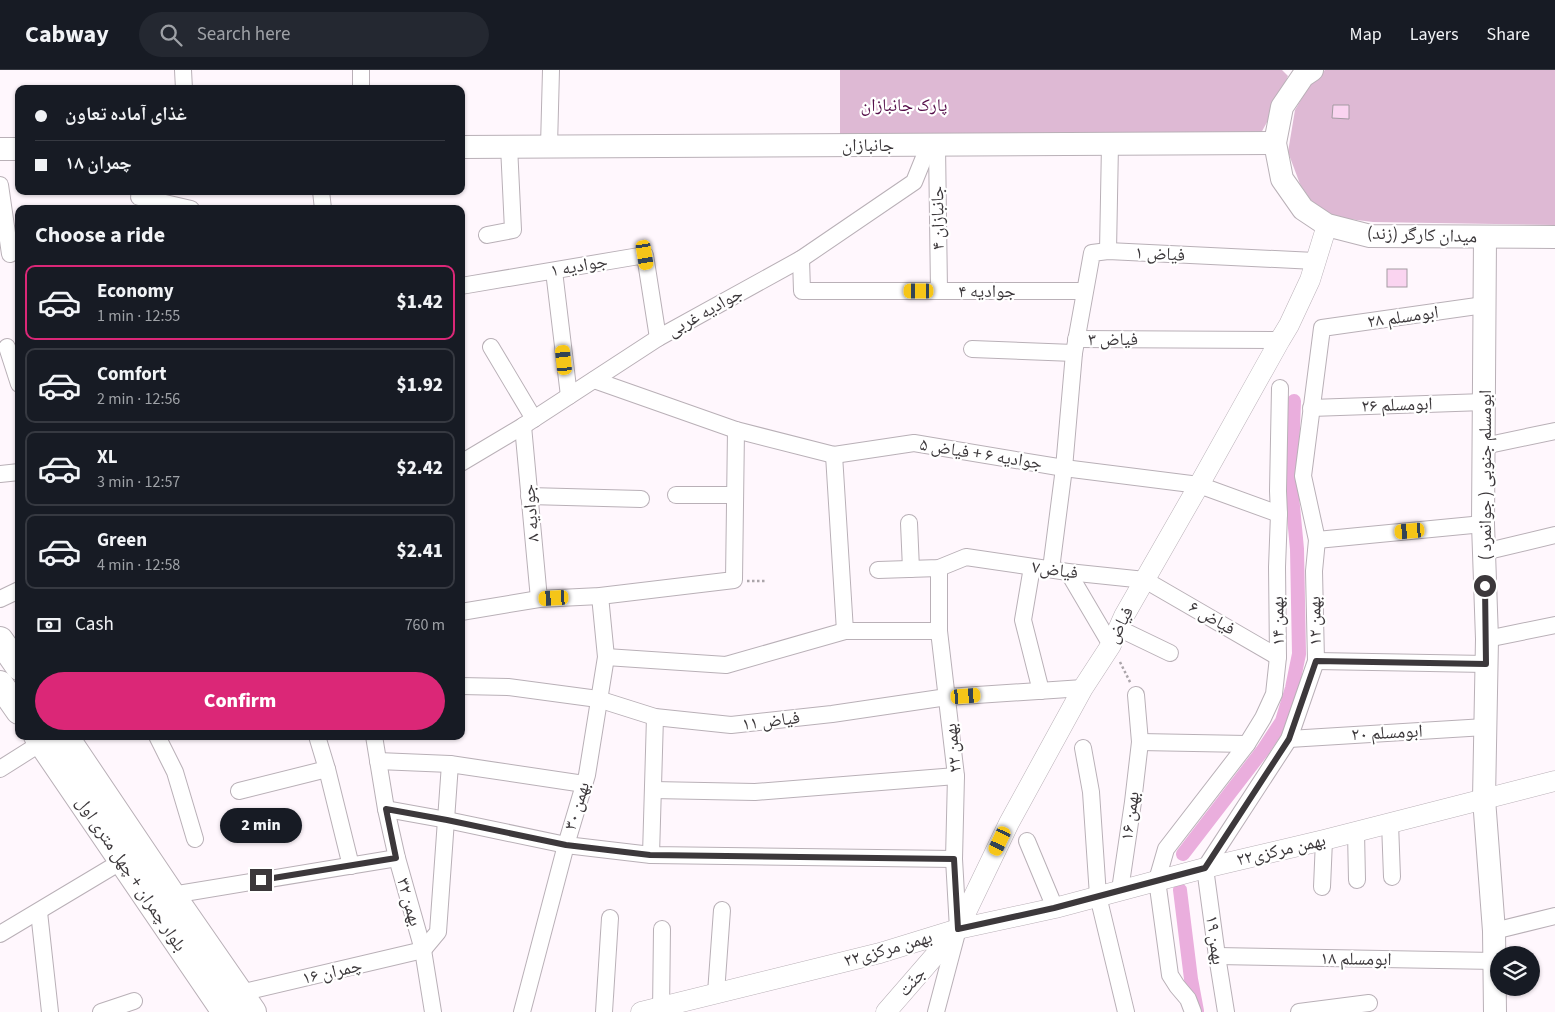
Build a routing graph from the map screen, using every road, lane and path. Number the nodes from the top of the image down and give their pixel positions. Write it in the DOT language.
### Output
graph roads {
  1 [pos="183,70"];
  2 [pos="361,70"];
  3 [pos="551,70"];
  4 [pos="1312,70"];
  5 [pos="184,85"];
  6 [pos="361,85"];
  7 [pos="1275,143"];
  8 [pos="1110,144"];
  9 [pos="933,145"];
  10 [pos="509,146"];
  11 [pos="549,146"];
  12 [pos="465,147"];
  13 [pos="0,149"];
  14 [pos="15,149"];
  15 [pos="0,185"];
  16 [pos="140,199"];
  17 [pos="171,205"];
  18 [pos="1327,225"];
  19 [pos="487,235"];
  20 [pos="1555,237"];
  21 [pos="1485,238"];
  22 [pos="1108,251"];
  23 [pos="10,254"];
  24 [pos="801,259"];
  25 [pos="1316,261"];
  26 [pos="554,271"];
  27 [pos="465,285"];
  28 [pos="939,291"];
  29 [pos="1084,291"];
  30 [pos="1484,305"];
  31 [pos="1322,328"];
  32 [pos="1285,332"];
  33 [pos="658,338"];
  34 [pos="9,346"];
  35 [pos="1075,346"];
  36 [pos="492,347"];
  37 [pos="972,349"];
  38 [pos="15,369"];
  39 [pos="594,380"];
  40 [pos="1280,388"];
  41 [pos="569,396"];
  42 [pos="1484,402"];
  43 [pos="1311,408"];
  44 [pos="529,423"];
  45 [pos="736,430"];
  46 [pos="1555,431"];
  47 [pos="1484,446"];
  48 [pos="834,455"];
  49 [pos="465,460"];
  50 [pos="1064,468"];
  51 [pos="15,472"];
  52 [pos="0,474"];
  53 [pos="1199,485"];
  54 [pos="676,495"];
  55 [pos="735,495"];
  56 [pos="529,496"];
  57 [pos="641,499"];
  58 [pos="1279,514"];
  59 [pos="909,523"];
  60 [pos="1483,524"];
  61 [pos="1555,535"];
  62 [pos="1317,540"];
  63 [pos="1484,552"];
  64 [pos="1032,567"];
  65 [pos="939,568"];
  66 [pos="911,569"];
  67 [pos="1051,569"];
  68 [pos="878,570"];
  69 [pos="1068,572"];
  70 [pos="1145,580"];
  71 [pos="15,592"];
  72 [pos="600,596"];
  73 [pos="0,598"];
  74 [pos="538,599"];
  75 [pos="465,611"];
  76 [pos="1555,625"];
  77 [pos="845,631"];
  78 [pos="939,631"];
  79 [pos="1115,636"];
  80 [pos="1487,639"];
  81 [pos="1170,653"];
  82 [pos="606,657"];
  83 [pos="1278,657"];
  84 [pos="1316,661"];
  85 [pos="1486,664"];
  86 [pos="0,684"];
  87 [pos="465,686"];
  88 [pos="1083,688"];
  89 [pos="1041,691"];
  90 [pos="1136,695"];
  91 [pos="947,697"];
  92 [pos="598,699"];
  93 [pos="15,705"];
  94 [pos="655,717"];
  95 [pos="1486,728"];
  96 [pos="1289,739"];
  97 [pos="45,740"];
  98 [pos="49,740"];
  99 [pos="50,740"];
  100 [pos="160,740"];
  101 [pos="318,740"];
  102 [pos="375,740"];
  103 [pos="1140,742"];
  104 [pos="1247,744"];
  105 [pos="1083,748"];
  106 [pos="378,761"];
  107 [pos="450,764"];
  108 [pos="327,769"];
  109 [pos="0,770"];
  110 [pos="956,776"];
  111 [pos="1555,781"];
  112 [pos="584,784"];
  113 [pos="653,790"];
  114 [pos="239,791"];
  115 [pos="1484,799"];
  116 [pos="386,809"];
  117 [pos="447,820"];
  118 [pos="1390,823"];
  119 [pos="1356,832"];
  120 [pos="195,839"];
  121 [pos="1324,840"];
  122 [pos="1027,841"];
  123 [pos="566,845"];
  124 [pos="650,855"];
  125 [pos="396,858"];
  126 [pos="954,859"];
  127 [pos="122,861"];
  128 [pos="351,866"];
  129 [pos="1205,868"];
  130 [pos="1392,877"];
  131 [pos="1157,880"];
  132 [pos="1357,880"];
  133 [pos="1322,888"];
  134 [pos="1120,890"];
  135 [pos="172,895"];
  136 [pos="1098,896"];
  137 [pos="1054,908"];
  138 [pos="722,910"];
  139 [pos="39,912"];
  140 [pos="1555,916"];
  141 [pos="610,918"];
  142 [pos="662,929"];
  143 [pos="958,929"];
  144 [pos="1494,931"];
  145 [pos="0,934"];
  146 [pos="1494,946"];
  147 [pos="423,950"];
  148 [pos="1217,956"];
  149 [pos="1490,961"];
  150 [pos="716,994"];
  151 [pos="1495,996"];
  152 [pos="134,1001"];
  153 [pos="1368,1003"];
  154 [pos="240,1006"];
  155 [pos="654,1010"];
  156 [pos="50,1012"];
  157 [pos="102,1012"];
  158 [pos="434,1012"];
  159 [pos="522,1012"];
  160 [pos="604,1012"];
  161 [pos="886,1012"];
  162 [pos="936,1012"];
  163 [pos="1126,1012"];
  164 [pos="1193,1012"];
  165 [pos="1226,1012"];
  166 [pos="1299,1012"];
  167 [pos="1495,1012"];
  1 -- 5 [label="street"];
  2 -- 6 [label="street"];
  3 -- 11 [label="street"];
  4 -- 7 [label="main road, میدان کارگر (زند)"];
  7 -- 8 [label="main road, جانبازان"];
  7 -- 18 [label="main road, میدان کارگر (زند)"];
  8 -- 9 [label="main road, جانبازان"];
  8 -- 22 [label="street"];
  9 -- 11 [label="main road, جانبازان"];
  9 -- 24 [label="street, جوادیه غربی"];
  9 -- 28 [label="street, جانبازان ۴"];
  10 -- 11 [label="main road, جانبازان"];
  10 -- 12 [label="main road, جانبازان"];
  10 -- 19 [label="street"];
  13 -- 14 [label="main road"];
  15 -- 23 [label="street"];
  16 -- 17 [label="street"];
  18 -- 21 [label="main road, میدان کارگر (زند)"];
  18 -- 25 [label="street, فیاض"];
  20 -- 21 [label="main road, میدان کارگر (زند)"];
  21 -- 30 [label="main road, ابومسلم جنوبی ( جوانمرد )"];
  22 -- 25 [label="street, فیاض ۱"];
  22 -- 29 [label="street"];
  24 -- 28 [label="street, جوادیه ۴"];
  24 -- 33 [label="street, جوادیه غربی"];
  25 -- 32 [label="street, فیاض"];
  26 -- 27 [label="street, جوادیه ۱"];
  26 -- 33 [label="street, جوادیه ۱"];
  26 -- 41 [label="street"];
  28 -- 29 [label="street, جوادیه ۴"];
  29 -- 35 [label="street"];
  30 -- 31 [label="street, ابومسلم ۲۸"];
  30 -- 42 [label="main road, ابومسلم جنوبی ( جوانمرد )"];
  31 -- 43 [label="street, بهمن ۱۲"];
  32 -- 35 [label="street, فیاض ۳"];
  32 -- 53 [label="street, فیاض"];
  33 -- 39 [label="street, جوادیه غربی"];
  34 -- 38 [label="street"];
  35 -- 37 [label="street"];
  35 -- 50 [label="street, فیاض ۳"];
  36 -- 44 [label="street"];
  39 -- 41 [label="street, جوادیه غربی"];
  39 -- 45 [label="street, جوادیه ۶ + فیاض ۵"];
  40 -- 58 [label="street, بهمن ۱۴"];
  41 -- 44 [label="street, جوادیه غربی"];
  42 -- 43 [label="street, ابومسلم ۲۶"];
  42 -- 47 [label="main road, ابومسلم جنوبی ( جوانمرد )"];
  43 -- 62 [label="street, بهمن ۱۲"];
  44 -- 49 [label="street, جوادیه غربی"];
  44 -- 56 [label="street, جوادیه ۸"];
  45 -- 48 [label="street, جوادیه ۶ + فیاض ۵"];
  45 -- 55 [label="street"];
  46 -- 47 [label="street"];
  47 -- 60 [label="main road, ابومسلم جنوبی ( جوانمرد )"];
  48 -- 50 [label="street, جوادیه ۶ + فیاض ۵"];
  48 -- 77 [label="street"];
  50 -- 53 [label="street, جوادیه ۶ + فیاض ۵"];
  50 -- 67 [label="street, فیاض ۳"];
  51 -- 52 [label="street"];
  53 -- 58 [label="street, جوادیه ۶ + فیاض ۵"];
  53 -- 70 [label="street, فیاض"];
  54 -- 55 [label="street"];
  55 -- 72 [label="street"];
  56 -- 57 [label="street"];
  56 -- 74 [label="street, جوادیه ۸"];
  58 -- 83 [label="street, بهمن ۱۴"];
  59 -- 66 [label="street"];
  60 -- 62 [label="street"];
  60 -- 63 [label="main road, ابومسلم جنوبی ( جوانمرد )"];
  61 -- 63 [label="street"];
  62 -- 84 [label="street, بهمن ۱۲"];
  63 -- 80 [label="main road, ابومسلم جنوبی ( جوانمرد )"];
  64 -- 65 [label="street, فیاض۷"];
  64 -- 67 [label="street, فیاض۷"];
  64 -- 89 [label="street"];
  65 -- 66 [label="street"];
  65 -- 78 [label="street, بهمن ۲۲"];
  66 -- 68 [label="street"];
  67 -- 69 [label="street, فیاض۷"];
  69 -- 70 [label="street, فیاض۷"];
  69 -- 79 [label="street"];
  70 -- 79 [label="street, فیاض"];
  70 -- 83 [label="street, فیاض ۶"];
  71 -- 73 [label="street"];
  72 -- 74 [label="street"];
  72 -- 82 [label="street, بهمن ۳۰"];
  74 -- 75 [label="street"];
  76 -- 80 [label="street"];
  77 -- 78 [label="street"];
  77 -- 82 [label="street"];
  78 -- 91 [label="street, بهمن ۲۲"];
  79 -- 81 [label="street"];
  79 -- 88 [label="street, فیاض"];
  79 -- 90 [label="path"];
  80 -- 85 [label="main road, ابومسلم جنوبی ( جوانمرد )"];
  82 -- 92 [label="street, بهمن ۳۰"];
  83 -- 104 [label="street, بهمن ۱۴"];
  84 -- 85 [label="street"];
  84 -- 96 [label="street, بهمن ۱۲"];
  85 -- 95 [label="main road, ابومسلم جنوبی ( جوانمرد )"];
  86 -- 93 [label="main road"];
  87 -- 92 [label="street, فیاض ۱۱"];
  88 -- 89 [label="street, فیاض ۱۱"];
  88 -- 143 [label="street, فیاض"];
  89 -- 91 [label="street, فیاض ۱۱"];
  90 -- 103 [label="street, بهمن ۱۶"];
  91 -- 94 [label="street, فیاض ۱۱"];
  91 -- 110 [label="street, بهمن ۲۲"];
  92 -- 94 [label="street, فیاض ۱۱"];
  92 -- 112 [label="street, بهمن ۳۰"];
  94 -- 113 [label="street"];
  95 -- 96 [label="street, ابومسلم ۲۰"];
  95 -- 115 [label="main road, ابومسلم جنوبی ( جوانمرد )"];
  96 -- 129 [label="street, بهمن ۱۲"];
  97 -- 109 [label="street"];
  98 -- 127 [label="main road, بلوار چمران + چهل متری اول"];
  99 -- 135 [label="main road, بلوار چمران + چهل متری اول"];
  100 -- 120 [label="street"];
  101 -- 108 [label="street"];
  102 -- 106 [label="street, بهمن ۳۲"];
  103 -- 104 [label="street"];
  103 -- 134 [label="street, بهمن ۱۶"];
  104 -- 131 [label="street, بهمن ۱۴"];
  105 -- 136 [label="street"];
  106 -- 107 [label="street"];
  106 -- 116 [label="street, بهمن ۳۲"];
  107 -- 112 [label="street"];
  107 -- 117 [label="street, بهمن ۳۲"];
  108 -- 114 [label="street"];
  108 -- 128 [label="street"];
  110 -- 113 [label="street"];
  110 -- 126 [label="street, بهمن ۲۲"];
  111 -- 115 [label="street, ۲۲بهمن مرکزی"];
  112 -- 123 [label="street, بهمن ۳۰"];
  113 -- 124 [label="street"];
  115 -- 118 [label="street, ۲۲بهمن مرکزی"];
  115 -- 144 [label="main road, ابومسلم جنوبی ( جوانمرد )"];
  116 -- 117 [label="street"];
  116 -- 125 [label="street, بهمن ۳۲"];
  117 -- 123 [label="street"];
  117 -- 147 [label="street, بهمن ۳۲"];
  118 -- 119 [label="street, ۲۲بهمن مرکزی"];
  118 -- 130 [label="street"];
  119 -- 121 [label="street, ۲۲بهمن مرکزی"];
  119 -- 132 [label="street"];
  121 -- 129 [label="street, ۲۲بهمن مرکزی"];
  121 -- 133 [label="street"];
  122 -- 137 [label="street"];
  123 -- 124 [label="street"];
  123 -- 159 [label="street, بهمن ۳۰"];
  124 -- 126 [label="street"];
  125 -- 128 [label="street"];
  125 -- 147 [label="street, بهمن ۳۲"];
  126 -- 143 [label="street, بهمن ۲۲"];
  127 -- 139 [label="street"];
  127 -- 154 [label="main road, بلوار چمران + چهل متری اول"];
  128 -- 135 [label="street"];
  129 -- 131 [label="street, ۲۲بهمن مرکزی"];
  129 -- 148 [label="street, بهمن ۱۹"];
  131 -- 134 [label="street, ۲۲بهمن مرکزی"];
  131 -- 164 [label="street"];
  134 -- 136 [label="street, ۲۲بهمن مرکزی"];
  135 -- 154 [label="main road, بلوار چمران + چهل متری اول"];
  136 -- 137 [label="street, ۲۲بهمن مرکزی"];
  136 -- 163 [label="street"];
  137 -- 143 [label="street, ۲۲بهمن مرکزی"];
  138 -- 150 [label="street"];
  139 -- 145 [label="street"];
  139 -- 156 [label="street"];
  140 -- 144 [label="street"];
  141 -- 160 [label="street"];
  142 -- 155 [label="street"];
  143 -- 150 [label="street, ۲۲بهمن مرکزی"];
  143 -- 161 [label="street, جنّت"];
  143 -- 162 [label="street, بهمن ۲۲"];
  144 -- 146 [label="main road, ابومسلم جنوبی ( جوانمرد )"];
  147 -- 154 [label="street, چمران ۱۶"];
  147 -- 158 [label="street, بهمن ۳۲"];
  148 -- 149 [label="street, ابومسلم ۱۸"];
  148 -- 165 [label="street, بهمن ۱۹"];
  150 -- 155 [label="street, ۲۲بهمن مرکزی"];
  151 -- 167 [label="main road, ابومسلم جنوبی ( جوانمرد )"];
  152 -- 157 [label="street"];
  153 -- 166 [label="street"];
}
